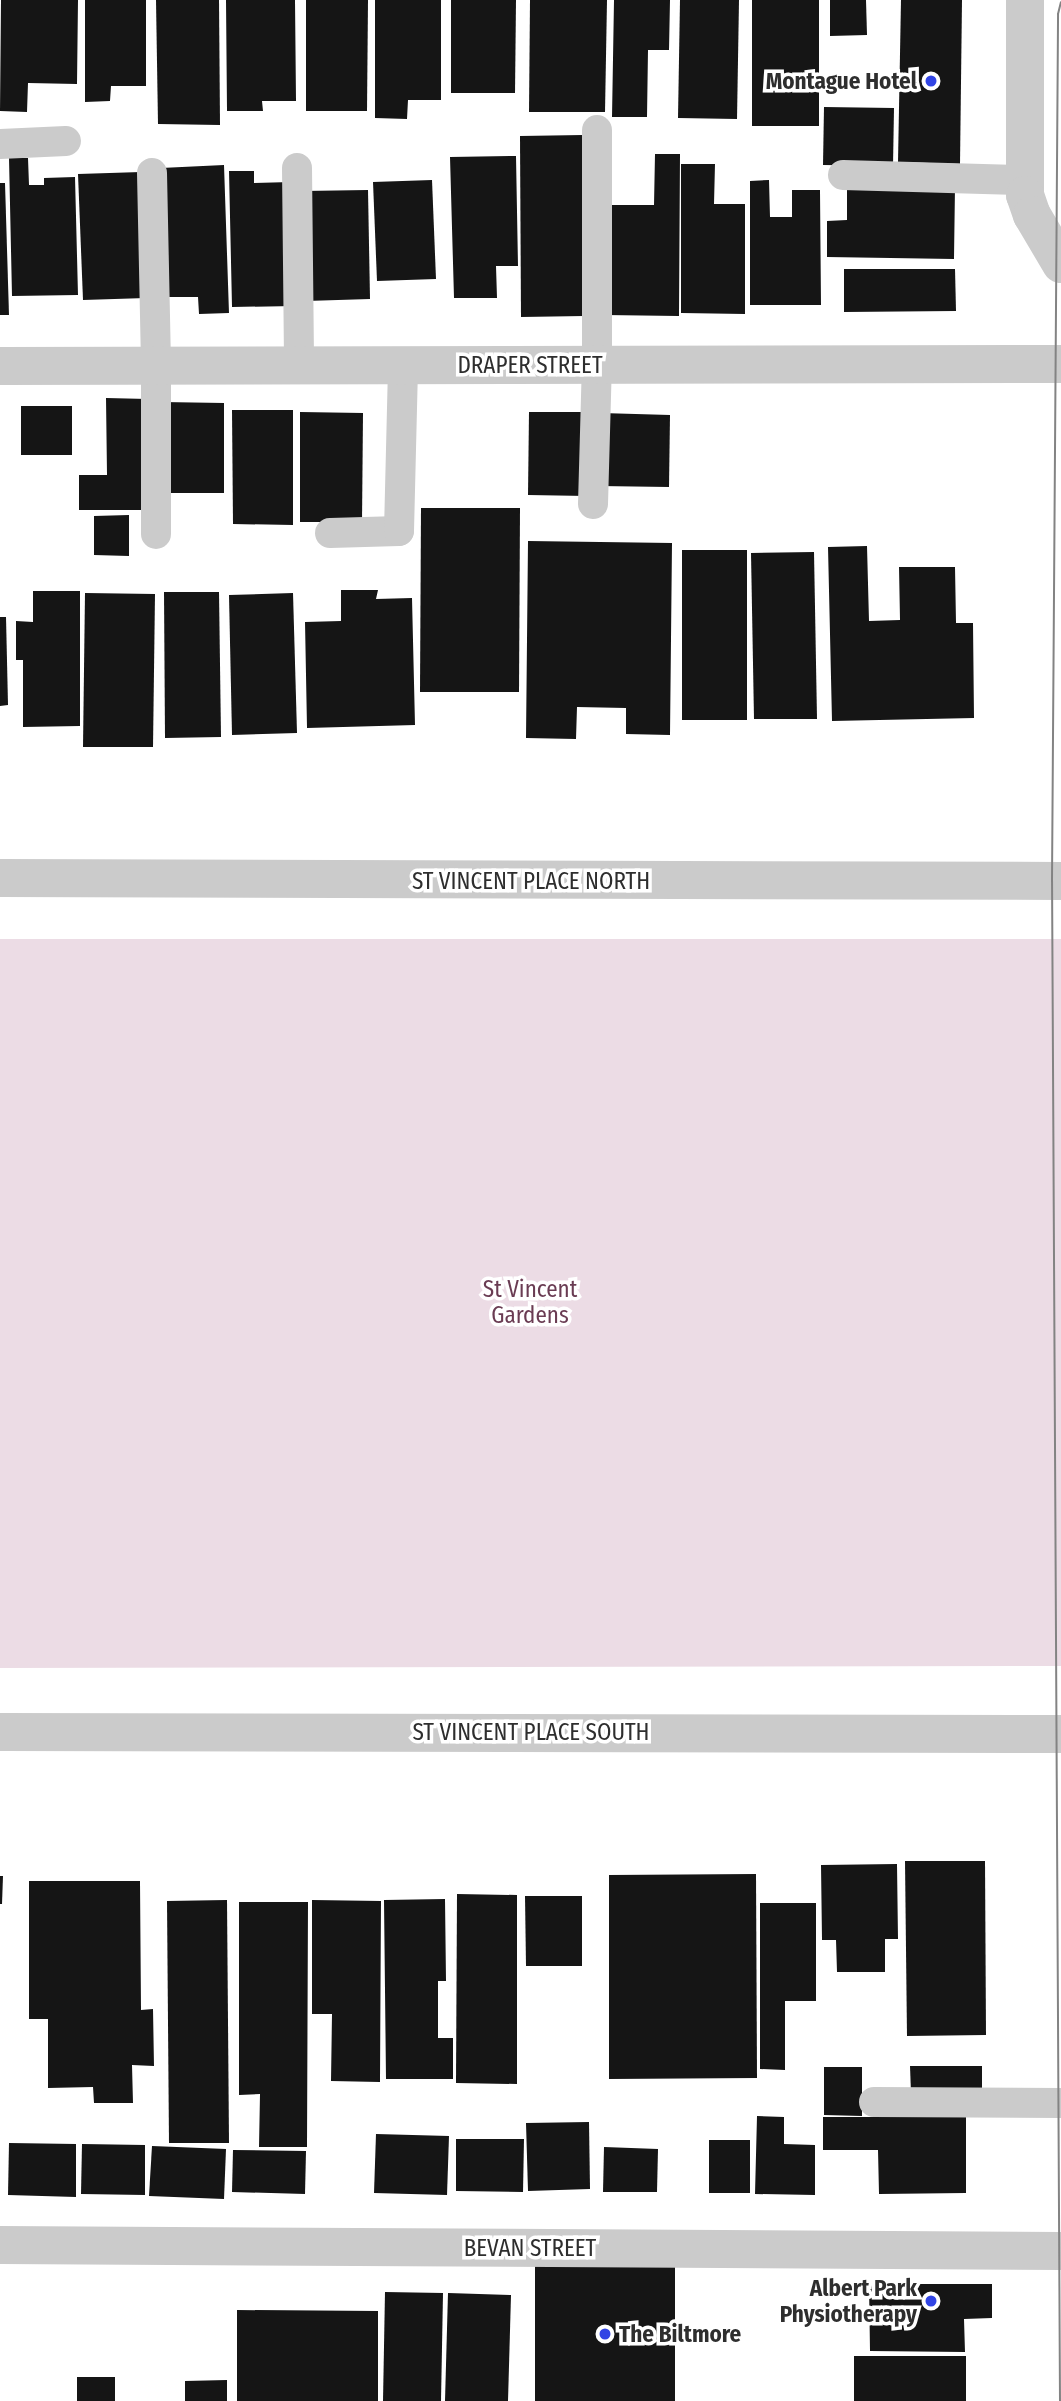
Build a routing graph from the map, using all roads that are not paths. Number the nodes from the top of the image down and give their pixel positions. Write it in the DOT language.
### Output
graph roads {
  1 [pos="1025,0"];
  2 [pos="597,130"];
  3 [pos="66,141"];
  4 [pos="0,144"];
  5 [pos="298,167"];
  6 [pos="152,173"];
  7 [pos="843,175"];
  8 [pos="1023,180"];
  9 [pos="1061,264"];
  10 [pos="1061,364"];
  11 [pos="156,365"];
  12 [pos="299,365"];
  13 [pos="403,365"];
  14 [pos="597,365"];
  15 [pos="0,366"];
  16 [pos="593,504"];
  17 [pos="330,533"];
  18 [pos="156,534"];
  19 [pos="0,878"];
  20 [pos="1061,881"];
  21 [pos="0,1732"];
  22 [pos="1061,1734"];
  23 [pos="874,2102"];
  24 [pos="1061,2103"];
  25 [pos="0,2245"];
  26 [pos="1061,2251"];
  1 -- 8 [label="street"];
  2 -- 14 [label="lane"];
  3 -- 4 [label="lane"];
  5 -- 12 [label="lane"];
  6 -- 11 [label="lane"];
  7 -- 8 [label="lane"];
  8 -- 9 [label="street"];
  10 -- 14 [label="street, DRAPER STREET"];
  11 -- 12 [label="street, DRAPER STREET"];
  11 -- 15 [label="street, DRAPER STREET"];
  11 -- 18 [label="lane"];
  12 -- 13 [label="street, DRAPER STREET"];
  13 -- 14 [label="street, DRAPER STREET"];
  13 -- 17 [label="lane"];
  14 -- 16 [label="lane"];
  19 -- 20 [label="street, ST VINCENT PLACE NORTH"];
  21 -- 22 [label="street, ST VINCENT PLACE SOUTH"];
  23 -- 24 [label="lane"];
  25 -- 26 [label="street, BEVAN STREET"];
}
